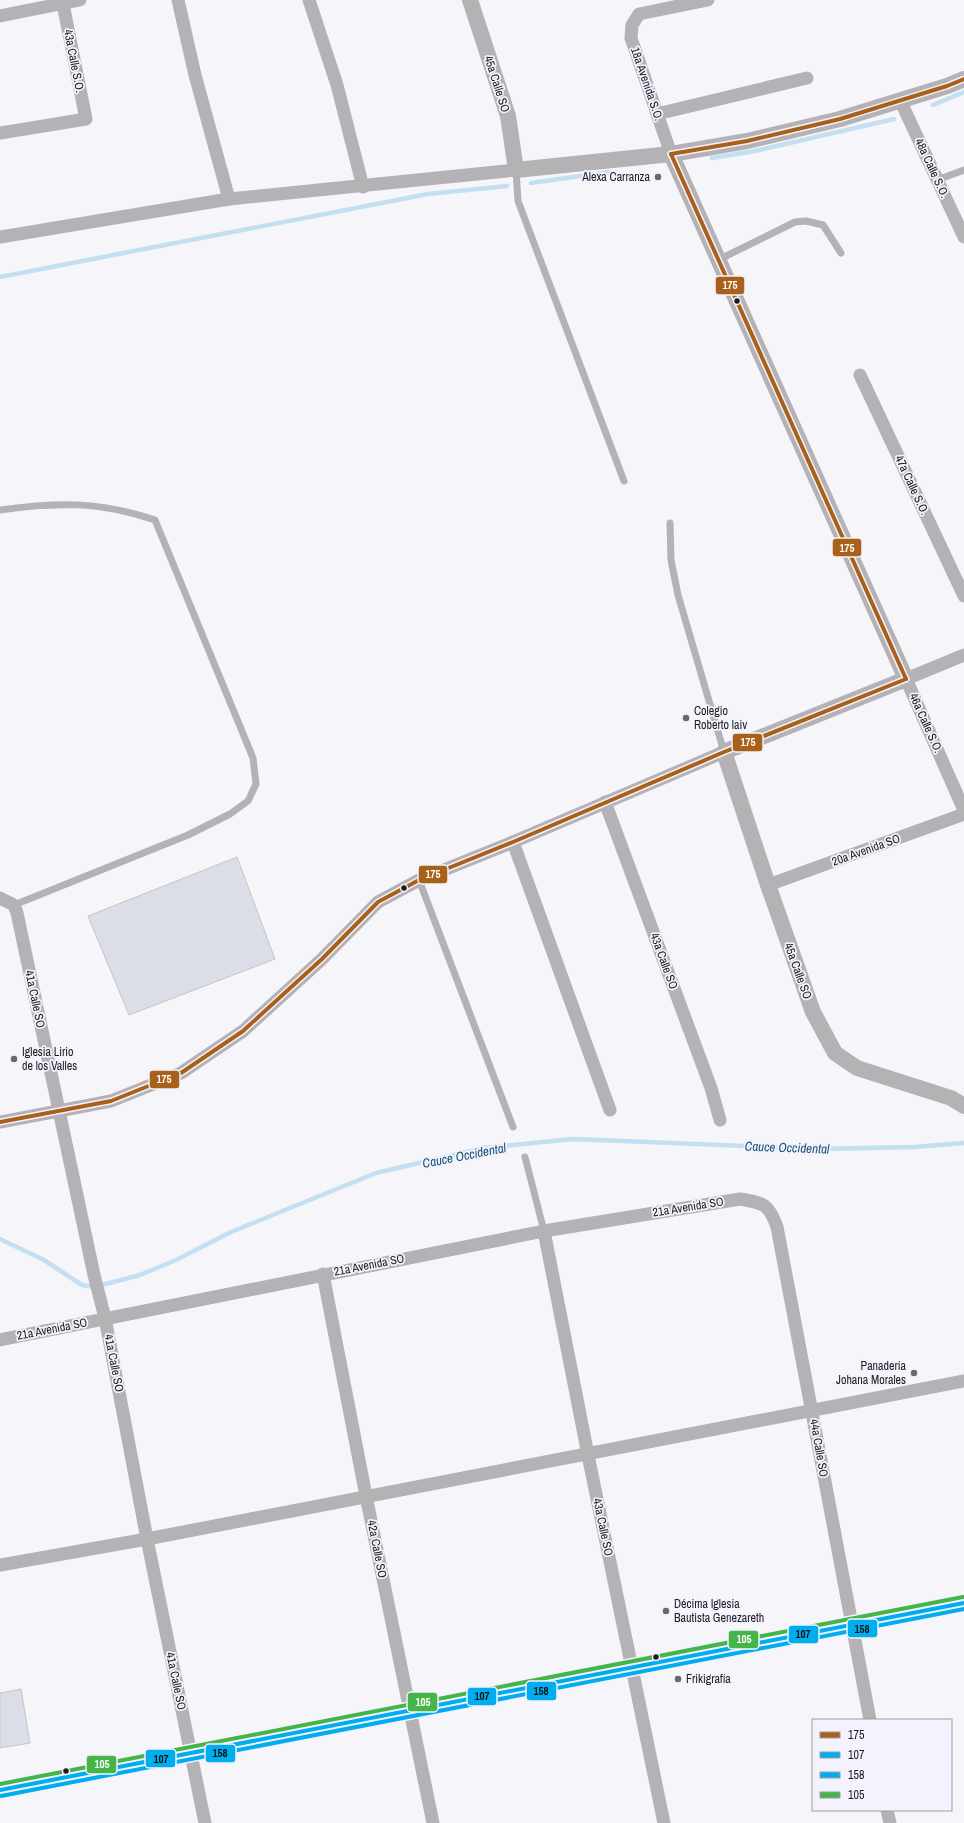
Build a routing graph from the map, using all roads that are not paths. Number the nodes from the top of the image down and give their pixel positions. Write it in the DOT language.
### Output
graph roads {
  1 [pos="80,0"];
  2 [pos="178,0"];
  3 [pos="309,0"];
  4 [pos="470,0"];
  5 [pos="708,0"];
  6 [pos="62,4"];
  7 [pos="18,6"];
  8 [pos="0,16"];
  9 [pos="807,78"];
  10 [pos="964,79"];
  11 [pos="900,100"];
  12 [pos="657,114"];
  13 [pos="0,133"];
  14 [pos="671,154"];
  15 [pos="516,170"];
  16 [pos="964,170"];
  17 [pos="937,180"];
  18 [pos="363,186"];
  19 [pos="229,199"];
  20 [pos="0,236"];
  21 [pos="964,237"];
  22 [pos="841,254"];
  23 [pos="718,260"];
  24 [pos="860,375"];
  25 [pos="624,482"];
  26 [pos="0,510"];
  27 [pos="670,523"];
  28 [pos="964,596"];
  29 [pos="964,655"];
  30 [pos="906,679"];
  31 [pos="724,752"];
  32 [pos="605,802"];
  33 [pos="964,810"];
  34 [pos="964,814"];
  35 [pos="513,842"];
  36 [pos="419,880"];
  37 [pos="768,885"];
  38 [pos="0,898"];
  39 [pos="14,905"];
  40 [pos="964,1106"];
  41 [pos="610,1110"];
  42 [pos="59,1111"];
  43 [pos="720,1120"];
  44 [pos="0,1122"];
  45 [pos="513,1127"];
  46 [pos="524,1157"];
  47 [pos="740,1199"];
  48 [pos="544,1231"];
  49 [pos="323,1274"];
  50 [pos="105,1318"];
  51 [pos="0,1340"];
  52 [pos="964,1381"];
  53 [pos="812,1410"];
  54 [pos="588,1453"];
  55 [pos="366,1496"];
  56 [pos="147,1539"];
  57 [pos="0,1565"];
  58 [pos="964,1603"];
  59 [pos="852,1624"];
  60 [pos="632,1667"];
  61 [pos="410,1711"];
  62 [pos="870,1719"];
  63 [pos="192,1755"];
  64 [pos="0,1790"];
  65 [pos="887,1811"];
  66 [pos="205,1823"];
  67 [pos="433,1823"];
  68 [pos="664,1823"];
  69 [pos="890,1823"];
  1 -- 6 [label="street"];
  2 -- 19 [label="street"];
  3 -- 18 [label="street"];
  4 -- 15 [label="street, 45a Calle SO"];
  5 -- 12 [label="street, 18a Avenida S.O."];
  6 -- 7 [label="street"];
  6 -- 13 [label="street, 43a Calle S.O."];
  7 -- 8 [label="street"];
  9 -- 12 [label="street"];
  10 -- 11 [label="street"];
  11 -- 14 [label="street"];
  11 -- 17 [label="street, 48a Calle S.O."];
  12 -- 14 [label="street, 18a Avenida S.O."];
  14 -- 15 [label="street"];
  14 -- 23 [label="street, 46a Calle S.O."];
  15 -- 18 [label="street"];
  15 -- 25 [label="lane"];
  16 -- 17 [label="lane"];
  17 -- 21 [label="street, 48a Calle S.O."];
  18 -- 19 [label="street"];
  19 -- 20 [label="street"];
  22 -- 23 [label="lane"];
  23 -- 30 [label="street, 46a Calle S.O."];
  24 -- 28 [label="street, 47a Calle S.O."];
  26 -- 39 [label="lane"];
  27 -- 31 [label="lane"];
  29 -- 30 [label="street"];
  30 -- 31 [label="street"];
  30 -- 33 [label="street, 46a Calle S.O."];
  31 -- 32 [label="street"];
  31 -- 37 [label="street, 45a Calle SO"];
  32 -- 35 [label="street"];
  32 -- 43 [label="street, 43a Calle SO"];
  34 -- 37 [label="street, 20a Avenida SO"];
  35 -- 36 [label="street"];
  35 -- 41 [label="street"];
  36 -- 42 [label="street"];
  36 -- 45 [label="lane"];
  37 -- 40 [label="street, 45a Calle SO"];
  38 -- 39 [label="street"];
  39 -- 42 [label="street, 41a Calle SO"];
  42 -- 44 [label="street"];
  42 -- 50 [label="street, 41a Calle SO"];
  46 -- 48 [label="lane"];
  47 -- 48 [label="street, 21a Avenida SO"];
  47 -- 53 [label="street, 44a Calle SO"];
  48 -- 49 [label="street, 21a Avenida SO"];
  48 -- 54 [label="street, 43a Calle SO"];
  49 -- 50 [label="street, 21a Avenida SO"];
  49 -- 55 [label="street, 42a Calle SO"];
  50 -- 51 [label="street, 21a Avenida SO"];
  50 -- 56 [label="street, 41a Calle SO"];
  52 -- 53 [label="street"];
  53 -- 54 [label="street"];
  53 -- 59 [label="street, 44a Calle SO"];
  54 -- 55 [label="street"];
  54 -- 60 [label="street, 43a Calle SO"];
  55 -- 56 [label="street"];
  55 -- 61 [label="street, 42a Calle SO"];
  56 -- 57 [label="street"];
  56 -- 63 [label="street, 41a Calle SO"];
  58 -- 59 [label="street"];
  59 -- 60 [label="street"];
  59 -- 62 [label="street, 44a Calle SO"];
  60 -- 61 [label="street"];
  60 -- 68 [label="street, 43a Calle SO"];
  61 -- 63 [label="street"];
  61 -- 67 [label="street, 42a Calle SO"];
  63 -- 64 [label="street"];
  63 -- 66 [label="street, 41a Calle SO"];
  65 -- 69 [label="street"];
}
